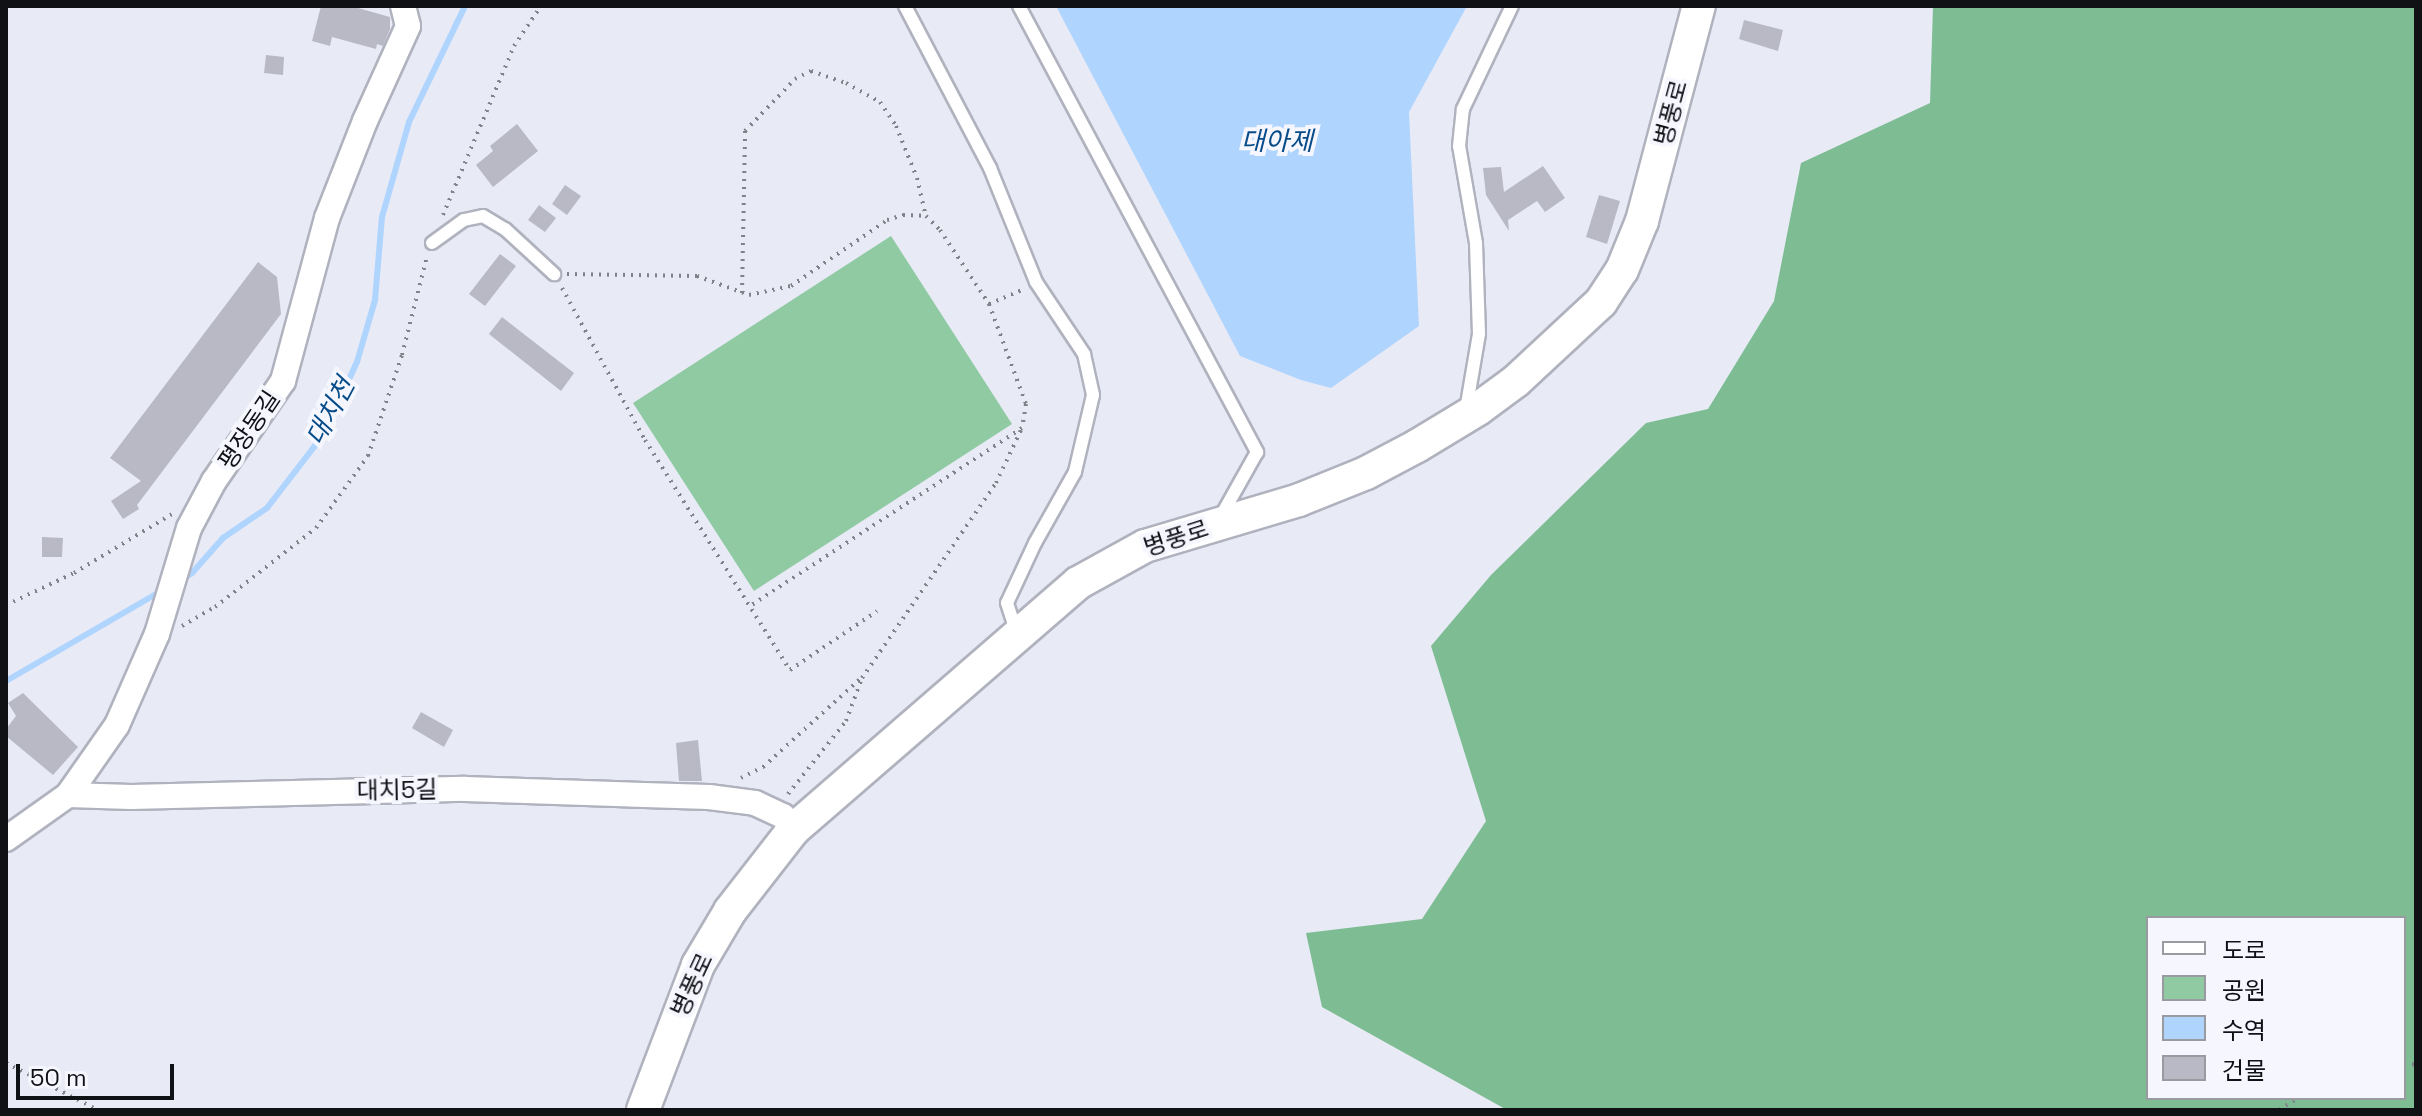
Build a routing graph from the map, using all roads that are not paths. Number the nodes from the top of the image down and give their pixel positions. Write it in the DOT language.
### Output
graph roads {
  1 [pos="403,6"];
  2 [pos="905,6"];
  3 [pos="1019,6"];
  4 [pos="1512,6"];
  5 [pos="1699,6"];
  6 [pos="432,243"];
  7 [pos="554,274"];
  8 [pos="1465,417"];
  9 [pos="1216,524"];
  10 [pos="1018,636"];
  11 [pos="68,795"];
  12 [pos="783,821"];
  13 [pos="6,839"];
  14 [pos="643,1110"];
  1 -- 11 [label="street, 평장동길"];
  2 -- 10 [label="lane"];
  3 -- 9 [label="lane"];
  4 -- 8 [label="lane"];
  5 -- 8 [label="main road, 병풍로"];
  6 -- 7 [label="lane"];
  8 -- 9 [label="main road, 병풍로"];
  9 -- 10 [label="main road, 병풍로"];
  10 -- 12 [label="main road, 병풍로"];
  11 -- 12 [label="street, 대치5길"];
  11 -- 13 [label="street"];
  12 -- 14 [label="main road, 병풍로"];
}
